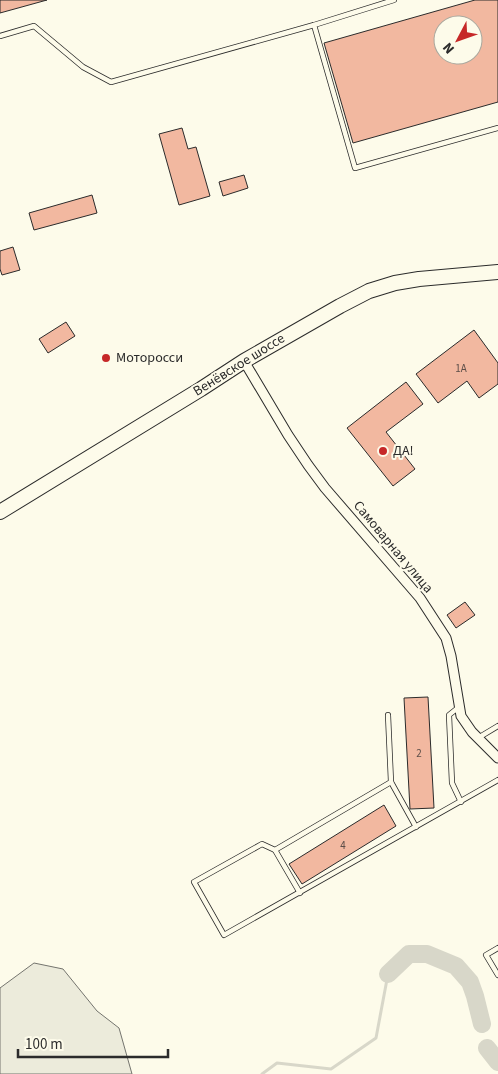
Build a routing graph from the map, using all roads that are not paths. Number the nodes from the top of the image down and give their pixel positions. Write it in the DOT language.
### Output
graph roads {
  1 [pos="394,0"];
  2 [pos="314,25"];
  3 [pos="0,36"];
  4 [pos="498,128"];
  5 [pos="498,272"];
  6 [pos="244,361"];
  7 [pos="0,512"];
  8 [pos="459,707"];
  9 [pos="388,715"];
  10 [pos="498,726"];
  11 [pos="478,738"];
  12 [pos="498,758"];
  13 [pos="498,780"];
  14 [pos="391,782"];
  15 [pos="461,802"];
  16 [pos="416,827"];
  17 [pos="275,850"];
  18 [pos="300,893"];
  19 [pos="498,948"];
  20 [pos="498,975"];
  1 -- 2 [label="lane"];
  2 -- 3 [label="lane"];
  2 -- 4 [label="lane"];
  5 -- 6 [label="main road, Венёвское шоссе"];
  6 -- 7 [label="main road, Венёвское шоссе"];
  6 -- 8 [label="street, Самоварная улица"];
  8 -- 11 [label="street, Самоварная улица"];
  8 -- 15 [label="lane"];
  9 -- 14 [label="lane"];
  10 -- 11 [label="lane"];
  11 -- 12 [label="street, Самоварная улица"];
  13 -- 15 [label="lane"];
  14 -- 16 [label="lane"];
  14 -- 17 [label="lane"];
  15 -- 16 [label="lane"];
  16 -- 18 [label="lane"];
  17 -- 18 [label="lane"];
  17 -- 18 [label="lane"];
  19 -- 20 [label="lane"];
}
